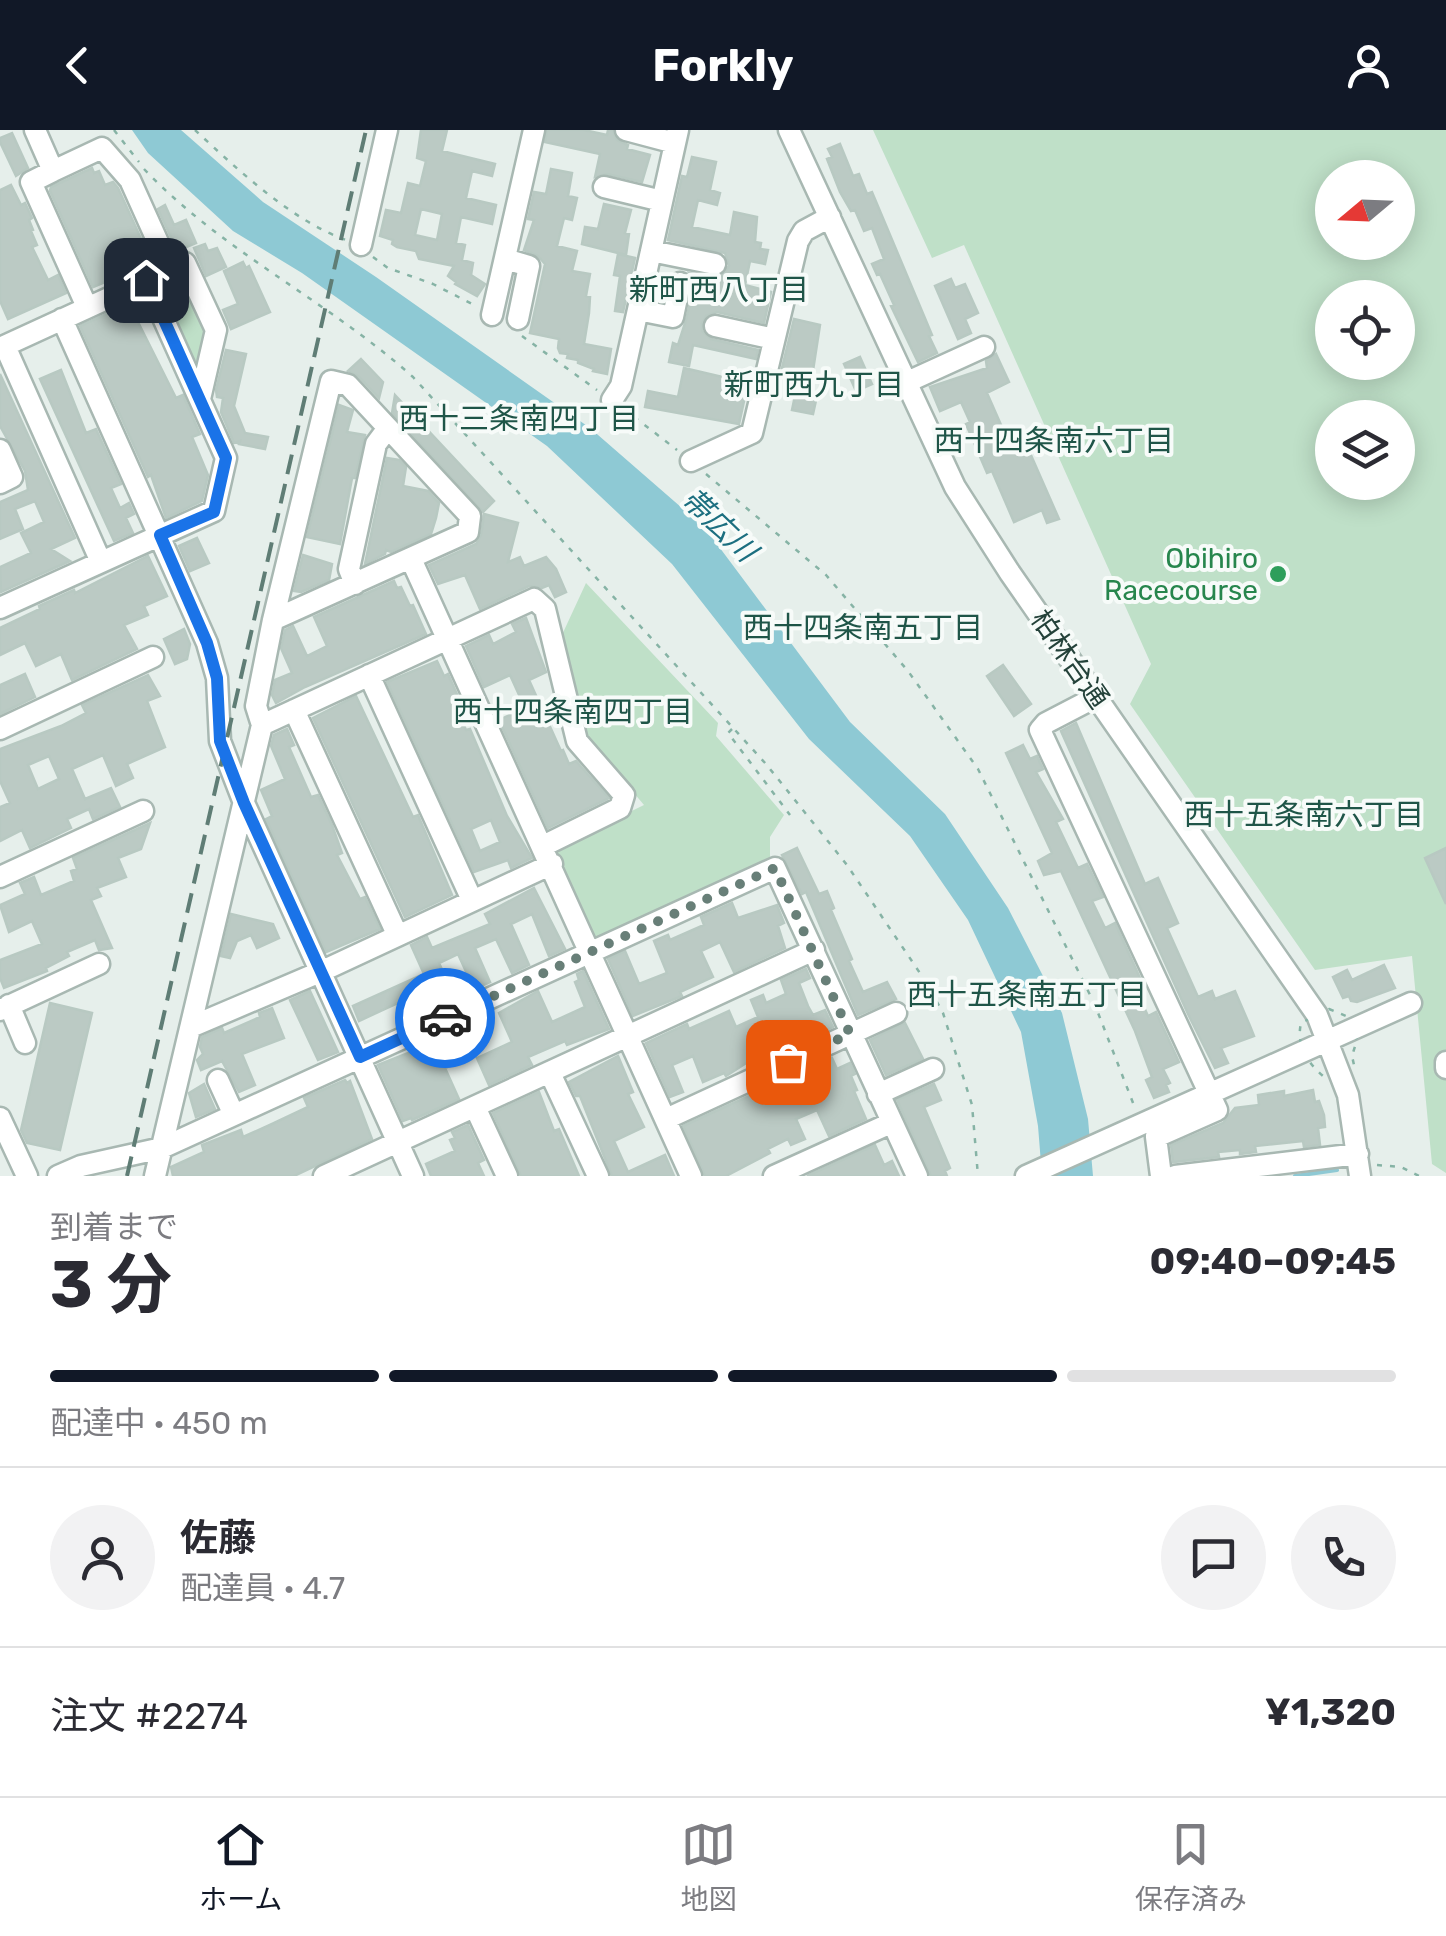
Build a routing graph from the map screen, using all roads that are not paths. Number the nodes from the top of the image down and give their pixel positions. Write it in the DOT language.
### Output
graph roads {
  1 [pos="34,130"];
  2 [pos="387,130"];
  3 [pos="534,130"];
  4 [pos="626,130"];
  5 [pos="789,130"];
  6 [pos="677,136"];
  7 [pos="53,171"];
  8 [pos="604,187"];
  9 [pos="662,201"];
  10 [pos="830,218"];
  11 [pos="361,245"];
  12 [pos="651,251"];
  13 [pos="505,259"];
  14 [pos="715,264"];
  15 [pos="170,269"];
  16 [pos="146,280"];
  17 [pos="680,283"];
  18 [pos="88,308"];
  19 [pos="638,310"];
  20 [pos="492,315"];
  21 [pos="62,320"];
  22 [pos="716,326"];
  23 [pos="520,328"];
  24 [pos="774,340"];
  25 [pos="984,346"];
  26 [pos="2,347"];
  27 [pos="905,383"];
  28 [pos="200,399"];
  29 [pos="612,400"];
  30 [pos="388,428"];
  31 [pos="0,450"];
  32 [pos="691,461"];
  33 [pos="0,483"];
  34 [pos="160,535"];
  35 [pos="411,558"];
  36 [pos="101,562"];
  37 [pos="355,584"];
  38 [pos="0,608"];
  39 [pos="273,620"];
  40 [pos="447,640"];
  41 [pos="153,658"];
  42 [pos="368,675"];
  43 [pos="1096,697"];
  44 [pos="294,710"];
  45 [pos="262,724"];
  46 [pos="0,729"];
  47 [pos="244,803"];
  48 [pos="143,810"];
  49 [pos="547,854"];
  50 [pos="0,877"];
  51 [pos="472,900"];
  52 [pos="397,934"];
  53 [pos="814,950"];
  54 [pos="591,952"];
  55 [pos="100,964"];
  56 [pos="320,972"];
  57 [pos="1411,1003"];
  58 [pos="4,1008"];
  59 [pos="896,1013"];
  60 [pos="193,1026"];
  61 [pos="850,1034"];
  62 [pos="628,1036"];
  63 [pos="1329,1039"];
  64 [pos="25,1043"];
  65 [pos="360,1057"];
  66 [pos="934,1069"];
  67 [pos="550,1073"];
  68 [pos="218,1080"];
  69 [pos="1210,1092"];
  70 [pos="878,1094"];
  71 [pos="475,1107"];
  72 [pos="234,1115"];
  73 [pos="0,1118"];
  74 [pos="666,1120"];
  75 [pos="891,1122"];
  76 [pos="398,1142"];
  77 [pos="162,1148"];
  78 [pos="1363,1165"];
  79 [pos="26,1176"];
  80 [pos="58,1176"];
  81 [pos="155,1176"];
  82 [pos="324,1176"];
  83 [pos="414,1176"];
  84 [pos="507,1176"];
  85 [pos="598,1176"];
  86 [pos="691,1176"];
  87 [pos="774,1176"];
  88 [pos="917,1176"];
  89 [pos="1026,1176"];
  90 [pos="1161,1176"];
  91 [pos="1175,1176"];
  1 -- 7 [label="street"];
  2 -- 11 [label="street"];
  3 -- 13 [label="street"];
  4 -- 6 [label="street"];
  5 -- 10 [label="street, 柏林台通"];
  6 -- 9 [label="street"];
  7 -- 15 [label="street"];
  7 -- 18 [label="street"];
  8 -- 9 [label="street"];
  9 -- 12 [label="street"];
  10 -- 24 [label="street"];
  10 -- 27 [label="street, 柏林台通"];
  12 -- 14 [label="street"];
  12 -- 19 [label="street"];
  13 -- 20 [label="street"];
  13 -- 23 [label="street"];
  15 -- 16 [label="street"];
  15 -- 28 [label="street"];
  16 -- 18 [label="street"];
  16 -- 28 [label="street"];
  17 -- 19 [label="street"];
  18 -- 21 [label="street"];
  19 -- 29 [label="street"];
  21 -- 26 [label="street"];
  21 -- 34 [label="street"];
  22 -- 24 [label="street"];
  24 -- 32 [label="street"];
  25 -- 27 [label="street"];
  26 -- 36 [label="street"];
  27 -- 43 [label="street, 柏林台通"];
  28 -- 34 [label="street"];
  30 -- 35 [label="street"];
  30 -- 37 [label="street"];
  30 -- 39 [label="street"];
  31 -- 33 [label="street"];
  34 -- 36 [label="street"];
  34 -- 47 [label="street"];
  35 -- 37 [label="street"];
  35 -- 40 [label="street"];
  36 -- 38 [label="street"];
  37 -- 39 [label="street"];
  39 -- 45 [label="street"];
  40 -- 42 [label="street"];
  40 -- 49 [label="street"];
  40 -- 49 [label="street"];
  41 -- 46 [label="street"];
  42 -- 44 [label="street"];
  42 -- 51 [label="street"];
  43 -- 63 [label="street, 柏林台通"];
  43 -- 69 [label="street"];
  44 -- 45 [label="street"];
  44 -- 52 [label="street"];
  45 -- 47 [label="street"];
  47 -- 56 [label="street"];
  47 -- 60 [label="street"];
  48 -- 50 [label="street"];
  49 -- 51 [label="street"];
  49 -- 54 [label="street"];
  51 -- 52 [label="street"];
  52 -- 56 [label="street"];
  53 -- 54 [label="street"];
  53 -- 61 [label="street"];
  53 -- 62 [label="street"];
  54 -- 62 [label="street"];
  54 -- 65 [label="street"];
  55 -- 58 [label="street"];
  56 -- 60 [label="street"];
  56 -- 65 [label="street"];
  57 -- 63 [label="street"];
  58 -- 64 [label="street"];
  59 -- 61 [label="street"];
  60 -- 77 [label="street"];
  61 -- 70 [label="street"];
  61 -- 74 [label="street"];
  62 -- 67 [label="street"];
  62 -- 74 [label="street"];
  63 -- 69 [label="street"];
  63 -- 78 [label="street, 柏林台通"];
  65 -- 72 [label="street"];
  65 -- 76 [label="street"];
  66 -- 70 [label="street"];
  67 -- 71 [label="street"];
  67 -- 85 [label="street"];
  68 -- 72 [label="street"];
  69 -- 89 [label="street"];
  69 -- 90 [label="street"];
  70 -- 75 [label="street"];
  71 -- 76 [label="street"];
  71 -- 84 [label="street"];
  72 -- 77 [label="street"];
  73 -- 79 [label="street"];
  74 -- 86 [label="street"];
  75 -- 87 [label="street"];
  75 -- 88 [label="street"];
  76 -- 82 [label="street"];
  76 -- 83 [label="street"];
  77 -- 80 [label="street"];
  77 -- 81 [label="street"];
  78 -- 91 [label="street"];
}
